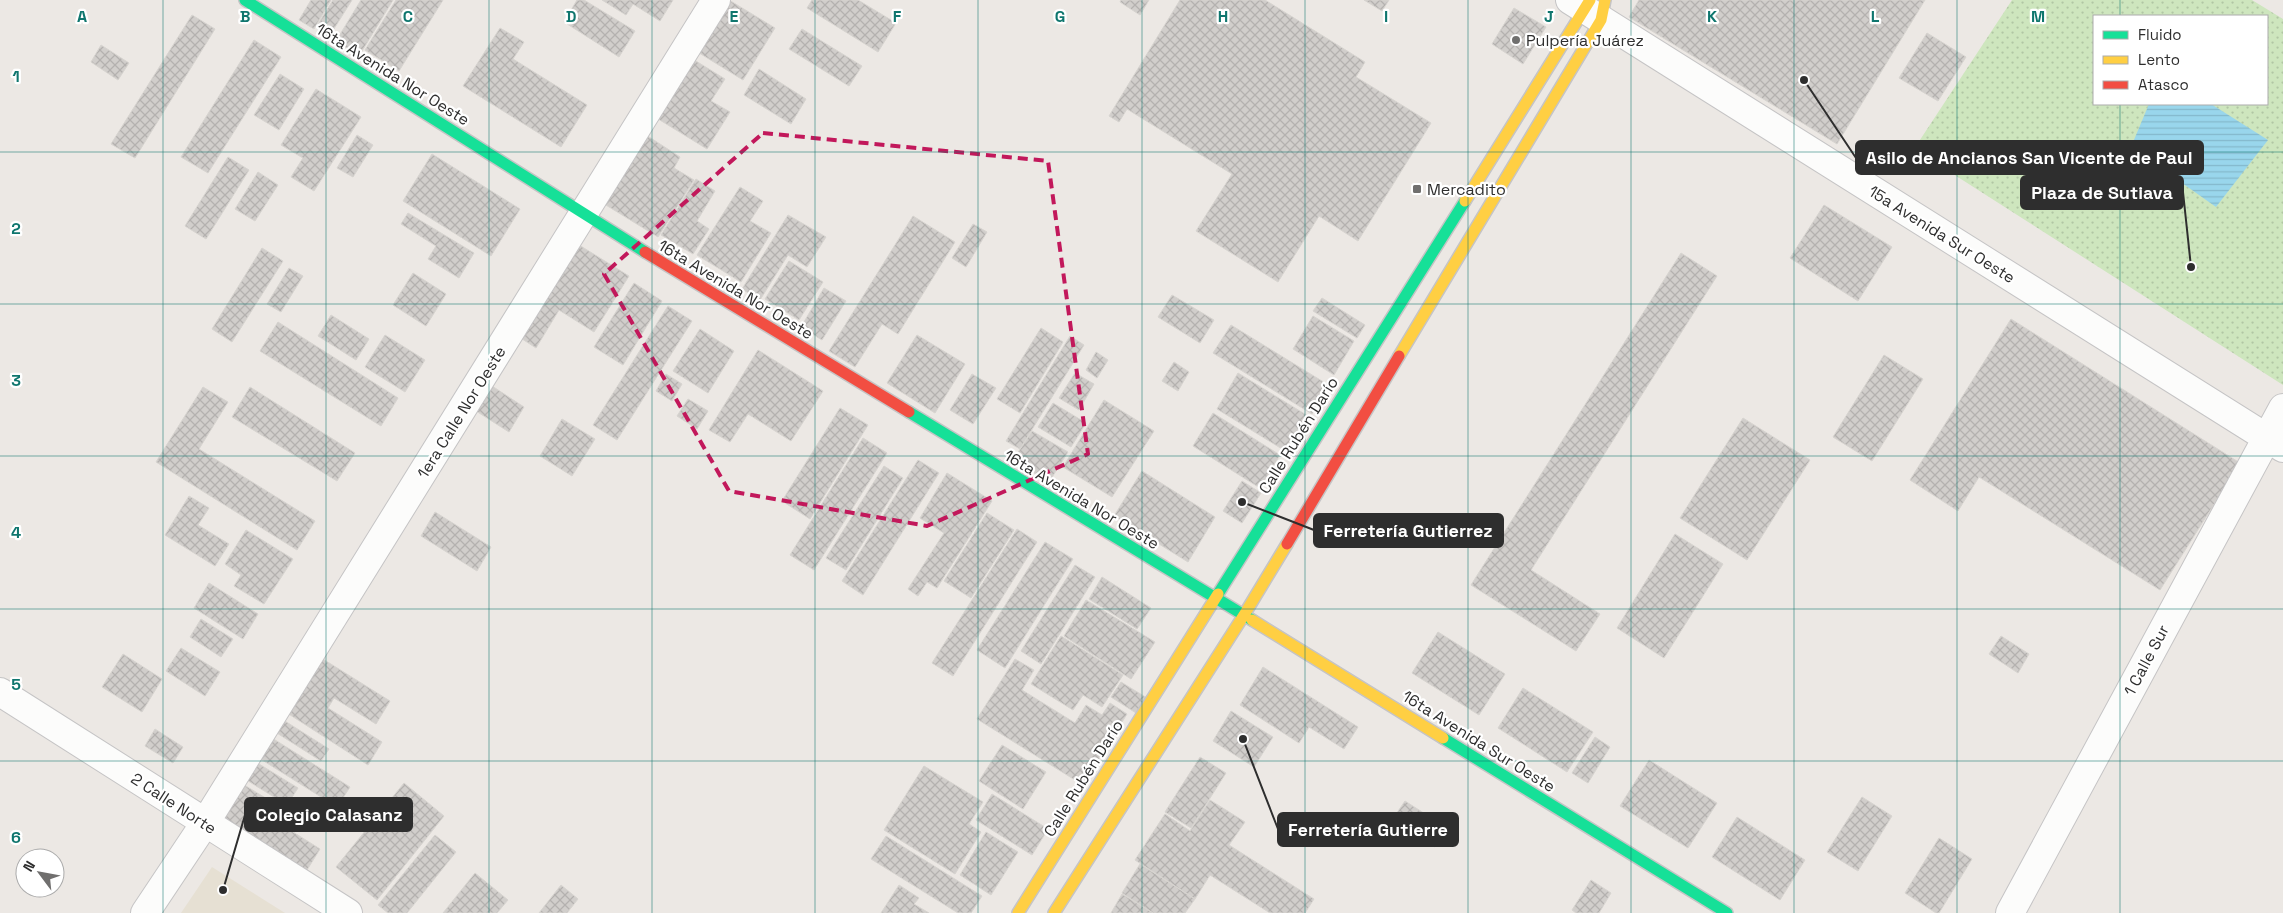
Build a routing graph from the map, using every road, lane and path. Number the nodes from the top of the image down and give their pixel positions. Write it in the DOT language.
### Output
graph roads {
  1 [pos="245,0"];
  2 [pos="716,0"];
  3 [pos="1590,6"];
  4 [pos="583,215"];
  5 [pos="2283,408"];
  6 [pos="2274,443"];
  7 [pos="1214,598"];
  8 [pos="1244,615"];
  9 [pos="0,692"];
  10 [pos="205,823"];
  11 [pos="1700,906"];
  12 [pos="145,913"];
  13 [pos="348,913"];
  14 [pos="1018,913"];
  15 [pos="1054,913"];
  16 [pos="1727,913"];
  17 [pos="2010,913"];
  1 -- 4 [label="street, 16ta Avenida Nor Oeste"];
  2 -- 4 [label="street, 1era Calle Nor Oeste"];
  3 -- 6 [label="street, 15a Avenida Sur Oeste"];
  3 -- 7 [label="street, Calle Rubén Darío"];
  3 -- 8 [label="street"];
  4 -- 7 [label="street, 16ta Avenida Nor Oeste"];
  4 -- 10 [label="street, 1era Calle Nor Oeste"];
  5 -- 6 [label="street, 1 Calle Sur"];
  6 -- 17 [label="street, 1 Calle Sur"];
  7 -- 8 [label="street, 16ta Avenida Sur Oeste"];
  7 -- 14 [label="street, Calle Rubén Darío"];
  8 -- 11 [label="street, 16ta Avenida Sur Oeste"];
  8 -- 15 [label="street"];
  9 -- 10 [label="street, 2 Calle Norte"];
  10 -- 12 [label="street, 1era Calle Nor Oeste"];
  10 -- 13 [label="street, 2 Calle Norte"];
  11 -- 16 [label="street, 16ta Avenida Sur Oeste"];
}
